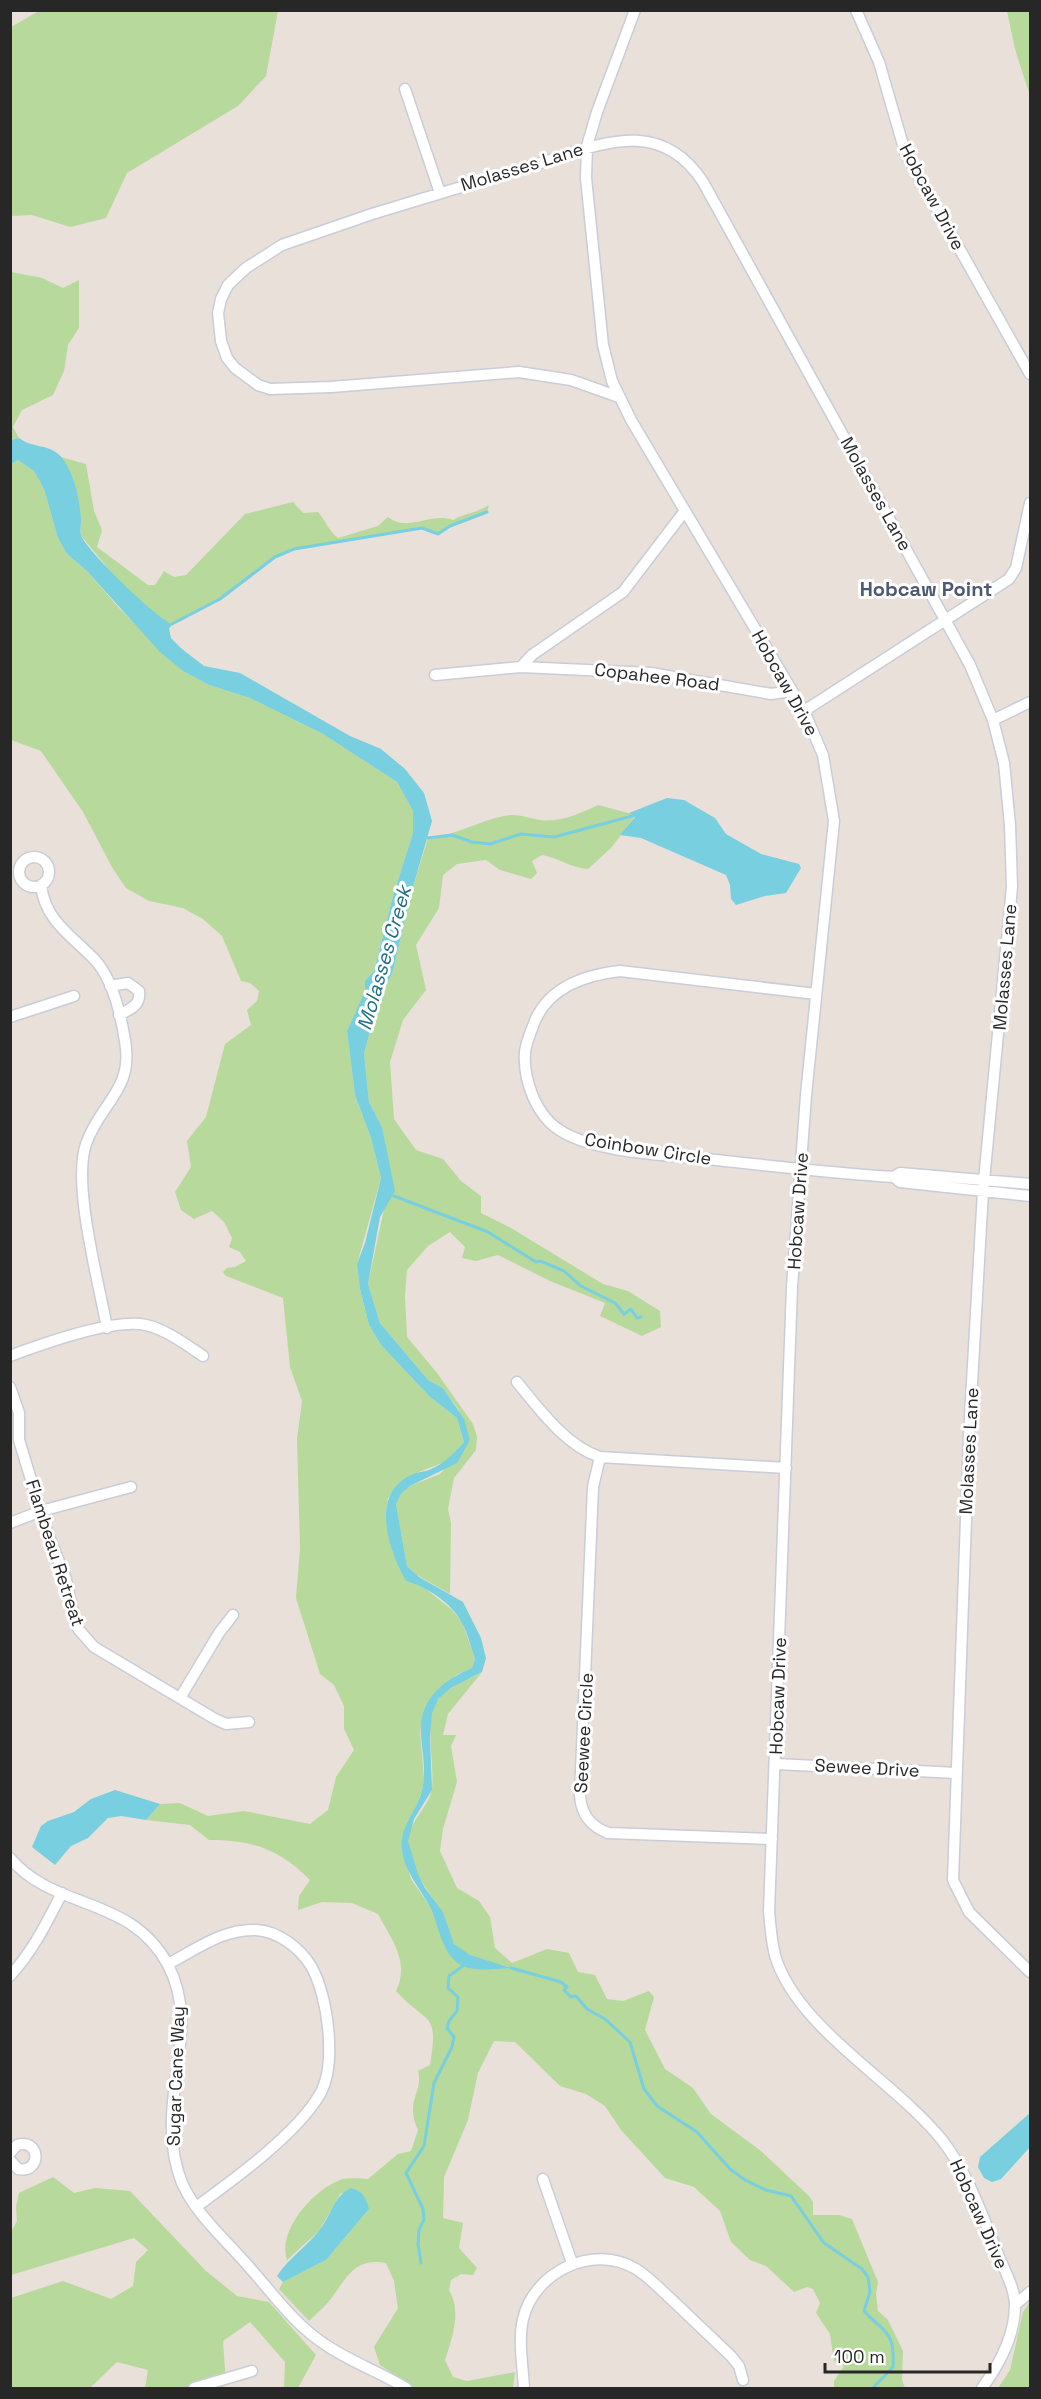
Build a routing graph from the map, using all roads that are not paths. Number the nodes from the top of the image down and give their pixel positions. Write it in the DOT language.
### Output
graph roads {
  1 [pos="635,10"];
  2 [pos="856,10"];
  3 [pos="405,89"];
  4 [pos="587,146"];
  5 [pos="440,193"];
  6 [pos="1030,374"];
  7 [pos="619,397"];
  8 [pos="1030,503"];
  9 [pos="684,513"];
  10 [pos="946,620"];
  11 [pos="521,667"];
  12 [pos="435,675"];
  13 [pos="792,691"];
  14 [pos="1030,702"];
  15 [pos="804,711"];
  16 [pos="993,720"];
  17 [pos="41,885"];
  18 [pos="110,986"];
  19 [pos="816,994"];
  20 [pos="74,996"];
  21 [pos="119,1015"];
  22 [pos="10,1017"];
  23 [pos="800,1170"];
  24 [pos="1030,1184"];
  25 [pos="983,1185"];
  26 [pos="1030,1196"];
  27 [pos="107,1328"];
  28 [pos="10,1356"];
  29 [pos="203,1356"];
  30 [pos="517,1382"];
  31 [pos="10,1388"];
  32 [pos="10,1430"];
  33 [pos="19,1440"];
  34 [pos="600,1457"];
  35 [pos="786,1468"];
  36 [pos="131,1487"];
  37 [pos="41,1511"];
  38 [pos="10,1523"];
  39 [pos="233,1615"];
  40 [pos="180,1698"];
  41 [pos="249,1722"];
  42 [pos="776,1764"];
  43 [pos="957,1773"];
  44 [pos="772,1839"];
  45 [pos="10,1858"];
  46 [pos="62,1893"];
  47 [pos="168,1964"];
  48 [pos="1030,1972"];
  49 [pos="10,1976"];
  50 [pos="10,2153"];
  51 [pos="10,2160"];
  52 [pos="543,2179"];
  53 [pos="196,2207"];
  54 [pos="572,2263"];
  55 [pos="1030,2292"];
  56 [pos="1015,2305"];
  57 [pos="252,2371"];
  58 [pos="743,2380"];
  59 [pos="194,2388"];
  60 [pos="406,2388"];
  61 [pos="524,2388"];
  62 [pos="982,2388"];
  1 -- 4 [label="street, Hobcaw Drive"];
  2 -- 6 [label="street, Hobcaw Drive"];
  3 -- 5 [label="street"];
  4 -- 5 [label="street, Molasses Lane"];
  4 -- 7 [label="street, Hobcaw Drive"];
  4 -- 10 [label="street, Molasses Lane"];
  5 -- 7 [label="street, Molasses Lane"];
  7 -- 9 [label="street, Hobcaw Drive"];
  8 -- 10 [label="street"];
  9 -- 11 [label="street"];
  9 -- 13 [label="street, Hobcaw Drive"];
  10 -- 15 [label="street"];
  10 -- 16 [label="street, Molasses Lane"];
  11 -- 12 [label="street, Copahee Road"];
  11 -- 13 [label="street, Copahee Road"];
  13 -- 15 [label="street, Hobcaw Drive"];
  14 -- 16 [label="street"];
  15 -- 19 [label="street, Hobcaw Drive"];
  16 -- 25 [label="street, Molasses Lane"];
  17 -- 18 [label="street"];
  18 -- 21 [label="street"];
  18 -- 21 [label="street"];
  19 -- 23 [label="street, Hobcaw Drive"];
  19 -- 23 [label="street, Coinbow Circle"];
  20 -- 22 [label="street"];
  21 -- 27 [label="street"];
  23 -- 25 [label="street, Coinbow Circle"];
  23 -- 35 [label="street, Hobcaw Drive"];
  24 -- 25 [label="street"];
  25 -- 26 [label="street"];
  25 -- 43 [label="street, Molasses Lane"];
  27 -- 28 [label="street"];
  27 -- 29 [label="street"];
  30 -- 34 [label="street"];
  31 -- 33 [label="street, Flambeau Retreat"];
  32 -- 33 [label="street"];
  33 -- 37 [label="street, Flambeau Retreat"];
  34 -- 35 [label="street"];
  34 -- 44 [label="street, Seewee Circle"];
  35 -- 42 [label="street, Hobcaw Drive"];
  36 -- 37 [label="street"];
  37 -- 38 [label="street"];
  37 -- 40 [label="street, Flambeau Retreat"];
  39 -- 40 [label="street"];
  40 -- 41 [label="street, Flambeau Retreat"];
  42 -- 43 [label="street, Sewee Drive"];
  42 -- 44 [label="street, Hobcaw Drive"];
  43 -- 48 [label="street, Molasses Lane"];
  44 -- 56 [label="street, Hobcaw Drive"];
  45 -- 46 [label="street, Sugar Cane Way"];
  46 -- 47 [label="street, Sugar Cane Way"];
  46 -- 49 [label="street"];
  47 -- 53 [label="street, Sugar Cane Way"];
  47 -- 53 [label="street"];
  50 -- 51 [label="street"];
  52 -- 54 [label="street"];
  53 -- 60 [label="street, Sugar Cane Way"];
  54 -- 58 [label="street"];
  54 -- 61 [label="street"];
  55 -- 56 [label="street"];
  56 -- 62 [label="street"];
  57 -- 59 [label="street"];
}
